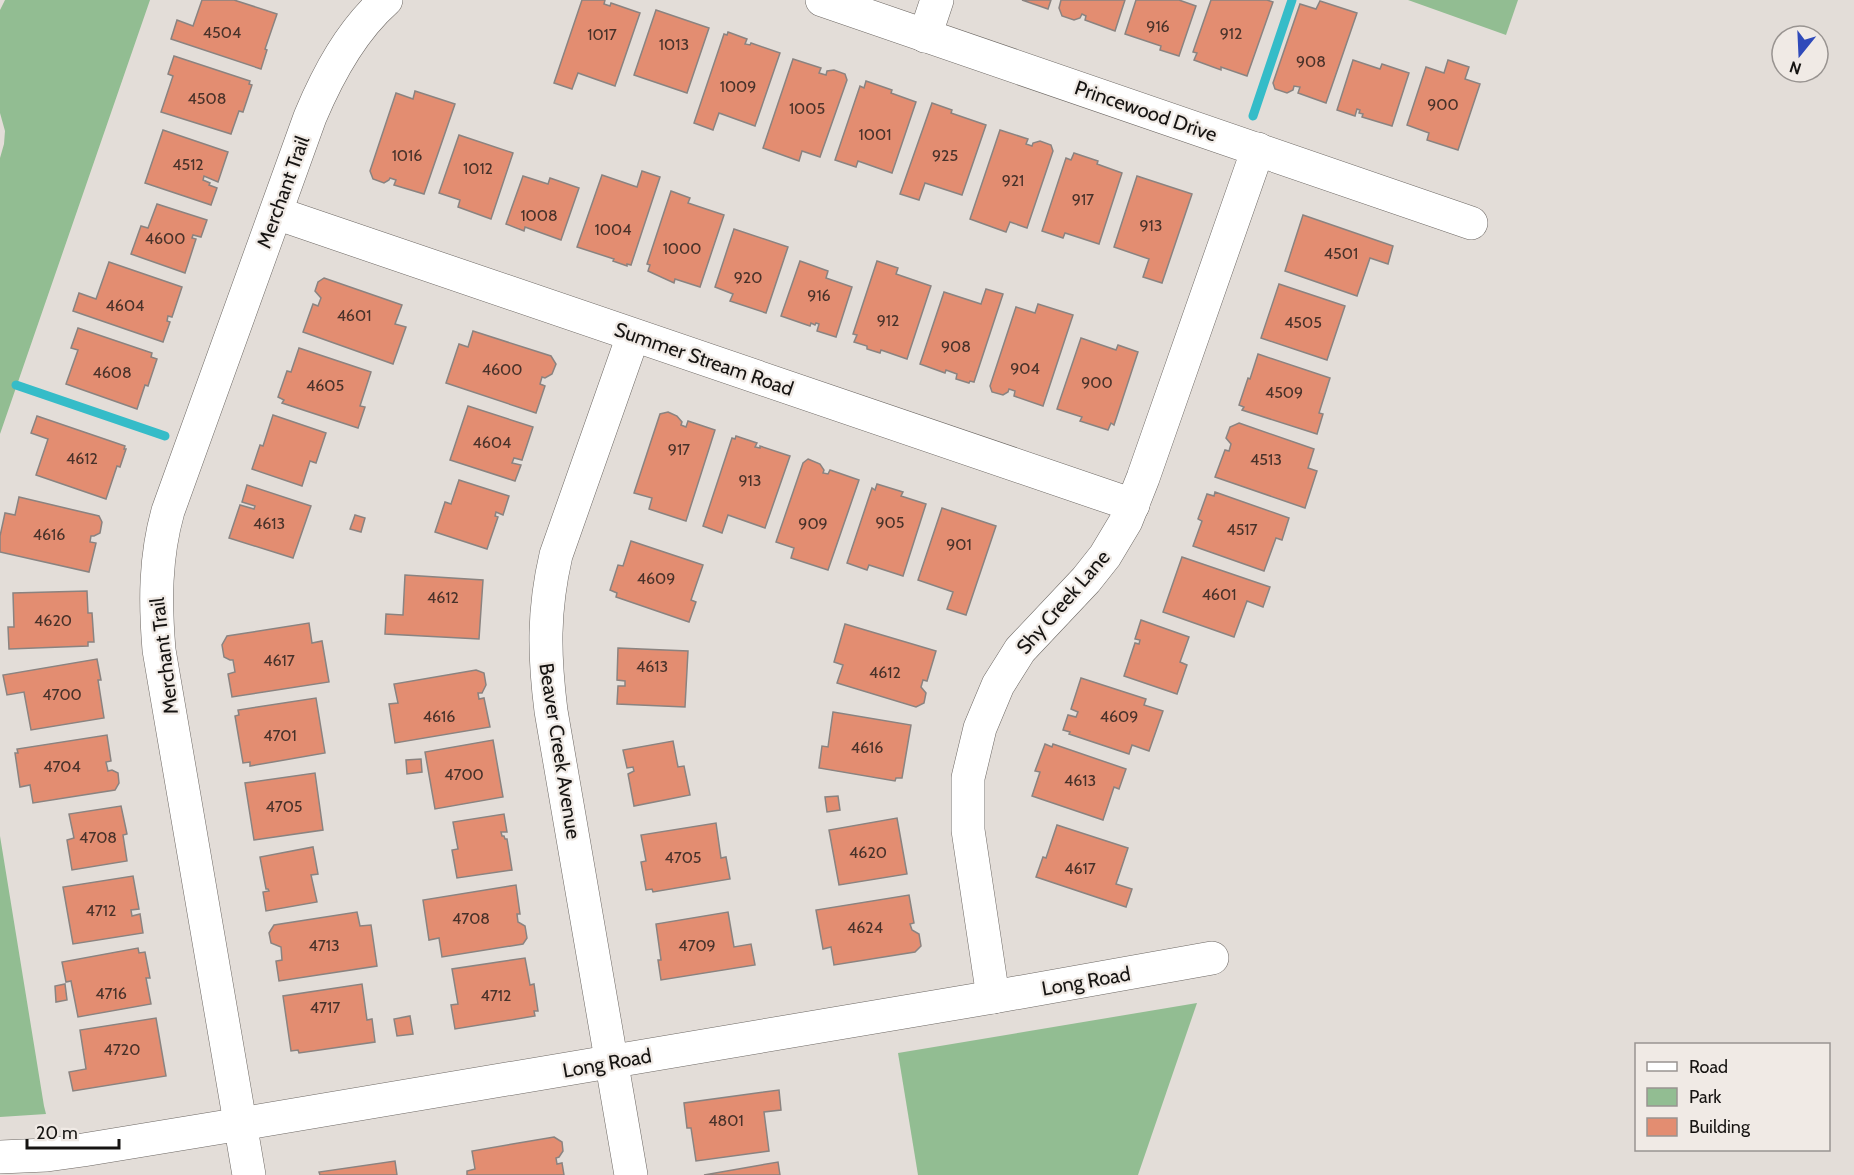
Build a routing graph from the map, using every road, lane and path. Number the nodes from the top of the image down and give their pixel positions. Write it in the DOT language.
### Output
graph roads {
  1 [pos="386,0"];
  2 [pos="822,0"];
  3 [pos="937,0"];
  4 [pos="925,36"];
  5 [pos="1258,149"];
  6 [pos="276,213"];
  7 [pos="1470,223"];
  8 [pos="633,336"];
  9 [pos="1133,506"];
  10 [pos="1212,958"];
  11 [pos="993,997"];
  12 [pos="612,1062"];
  13 [pos="241,1124"];
  14 [pos="0,1157"];
  15 [pos="249,1175"];
  16 [pos="632,1175"];
  1 -- 6 [label="street, Merchant Trail"];
  2 -- 4 [label="street, Princewood Drive"];
  3 -- 4 [label="street"];
  4 -- 5 [label="street, Princewood Drive"];
  5 -- 7 [label="street, Princewood Drive"];
  5 -- 9 [label="street, Shy Creek Lane"];
  6 -- 8 [label="street, Summer Stream Road"];
  6 -- 13 [label="street, Merchant Trail"];
  8 -- 9 [label="street, Summer Stream Road"];
  8 -- 12 [label="street, Beaver Creek Avenue"];
  9 -- 11 [label="street, Shy Creek Lane"];
  10 -- 11 [label="street, Long Road"];
  11 -- 12 [label="street, Long Road"];
  12 -- 13 [label="street, Long Road"];
  12 -- 16 [label="street, Beaver Creek Avenue"];
  13 -- 14 [label="street, Long Road"];
  13 -- 15 [label="street, Merchant Trail"];
}
